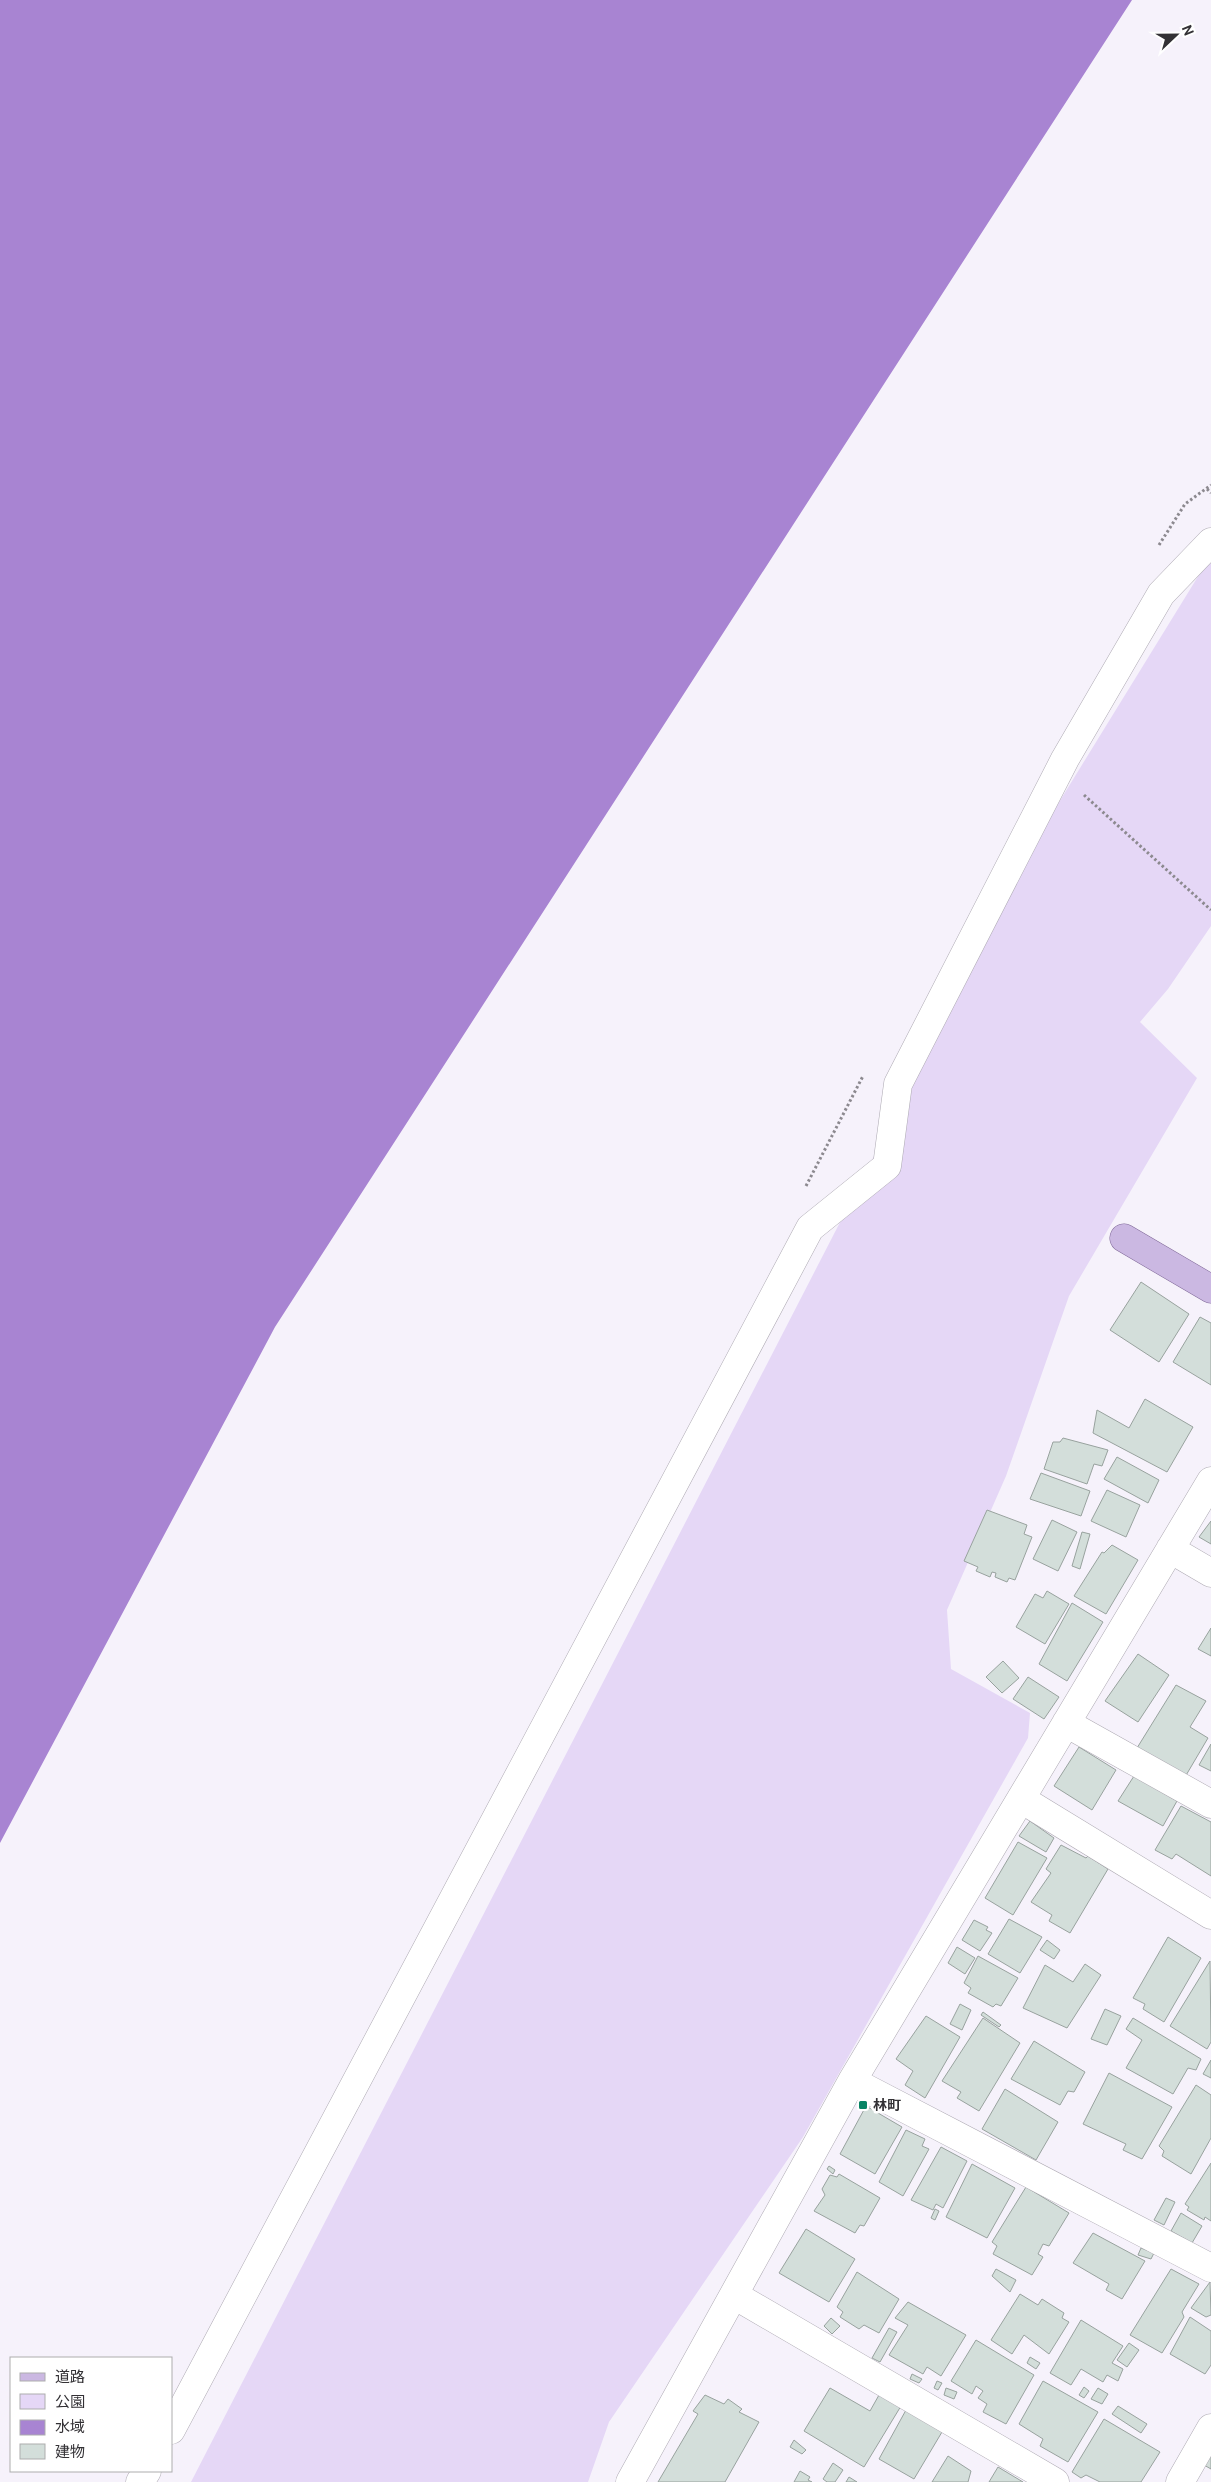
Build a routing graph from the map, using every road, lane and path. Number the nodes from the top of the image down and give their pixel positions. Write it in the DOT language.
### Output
graph roads {
  1 [pos="1207,489"];
  2 [pos="1211,493"];
  3 [pos="1211,542"];
  4 [pos="1058,772"];
  5 [pos="1211,910"];
  6 [pos="1124,1238"];
  7 [pos="1211,1289"];
  8 [pos="1211,1481"];
  9 [pos="1170,1549"];
  10 [pos="1211,1573"];
  11 [pos="1066,1723"];
  12 [pos="1021,1799"];
  13 [pos="1211,1804"];
  14 [pos="1211,1915"];
  15 [pos="852,2081"];
  16 [pos="1211,2268"];
  17 [pos="734,2295"];
  18 [pos="172,2428"];
  19 [pos="1211,2428"];
  20 [pos="630,2482"];
  21 [pos="1055,2482"];
  22 [pos="1180,2482"];
  1 -- 2 [label="path"];
  3 -- 4 [label="street"];
  4 -- 5 [label="path"];
  4 -- 18 [label="street"];
  6 -- 7 [label="main road"];
  8 -- 9 [label="street"];
  9 -- 10 [label="street"];
  9 -- 11 [label="street"];
  11 -- 12 [label="street"];
  11 -- 13 [label="street"];
  12 -- 14 [label="street"];
  12 -- 15 [label="street"];
  15 -- 16 [label="street"];
  15 -- 17 [label="street"];
  17 -- 20 [label="street"];
  17 -- 21 [label="street"];
  19 -- 22 [label="street"];
}
